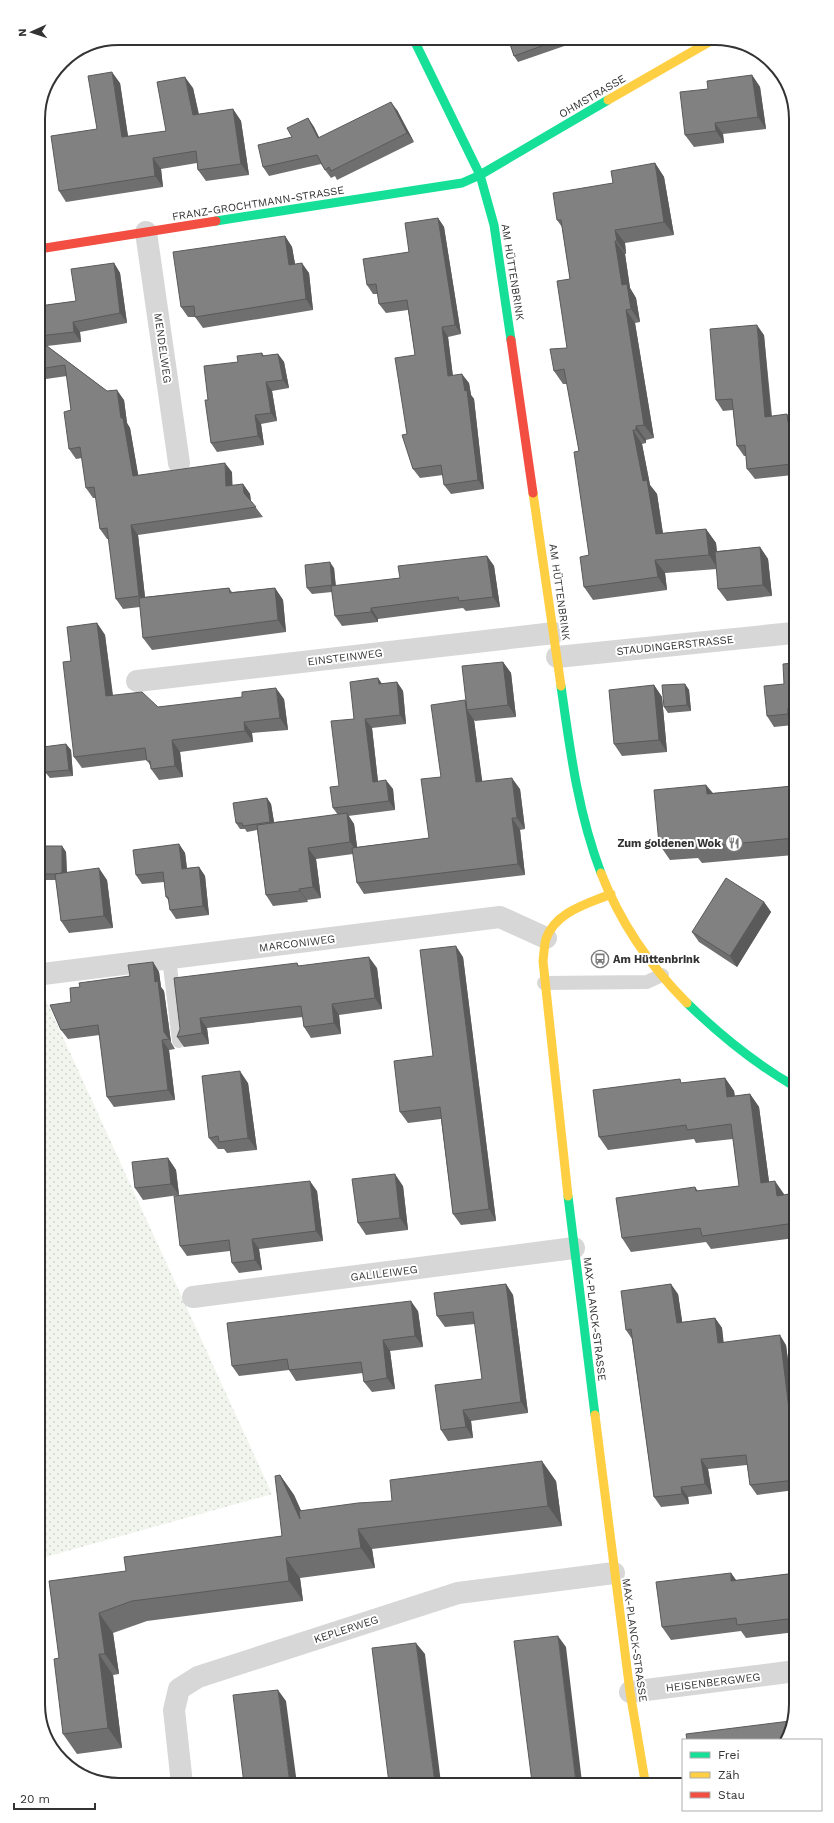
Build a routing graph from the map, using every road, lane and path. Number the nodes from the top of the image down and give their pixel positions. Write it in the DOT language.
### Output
graph roads {
  1 [pos="417,45"];
  2 [pos="704,45"];
  3 [pos="480,175"];
  4 [pos="146,232"];
  5 [pos="45,248"];
  6 [pos="180,464"];
  7 [pos="554,633"];
  8 [pos="789,633"];
  9 [pos="557,657"];
  10 [pos="137,681"];
  11 [pos="611,894"];
  12 [pos="546,938"];
  13 [pos="169,958"];
  14 [pos="45,974"];
  15 [pos="662,975"];
  16 [pos="544,983"];
  17 [pos="179,1041"];
  18 [pos="789,1083"];
  19 [pos="574,1248"];
  20 [pos="193,1297"];
  21 [pos="614,1574"];
  22 [pos="789,1672"];
  23 [pos="630,1692"];
  24 [pos="181,1778"];
  25 [pos="644,1778"];
  1 -- 3 [label="street, AM HÜTTENBRINK"];
  2 -- 3 [label="street, OHMSTRASSE"];
  3 -- 4 [label="street, FRANZ-GROCHTMANN-STRASSE"];
  3 -- 7 [label="street, AM HÜTTENBRINK"];
  4 -- 5 [label="street, FRANZ-GROCHTMANN-STRASSE"];
  4 -- 6 [label="street, MENDELWEG"];
  7 -- 9 [label="street, AM HÜTTENBRINK"];
  7 -- 10 [label="street, EINSTEINWEG"];
  8 -- 9 [label="street, STAUDINGERSTRASSE"];
  9 -- 11 [label="street, AM HÜTTENBRINK"];
  11 -- 12 [label="street, MAX-PLANCK-STRASSE"];
  11 -- 15 [label="street, AM HÜTTENBRINK"];
  12 -- 13 [label="street, MARCONIWEG"];
  12 -- 16 [label="street, MAX-PLANCK-STRASSE"];
  13 -- 14 [label="street, MARCONIWEG"];
  13 -- 17 [label="lane"];
  15 -- 16 [label="lane"];
  15 -- 18 [label="street, AM HÜTTENBRINK"];
  16 -- 19 [label="street, MAX-PLANCK-STRASSE"];
  19 -- 20 [label="street, GALILEIWEG"];
  19 -- 21 [label="street, MAX-PLANCK-STRASSE"];
  21 -- 23 [label="street, MAX-PLANCK-STRASSE"];
  21 -- 24 [label="street, KEPLERWEG"];
  22 -- 23 [label="street, HEISENBERGWEG"];
  23 -- 25 [label="street, MAX-PLANCK-STRASSE"];
}
